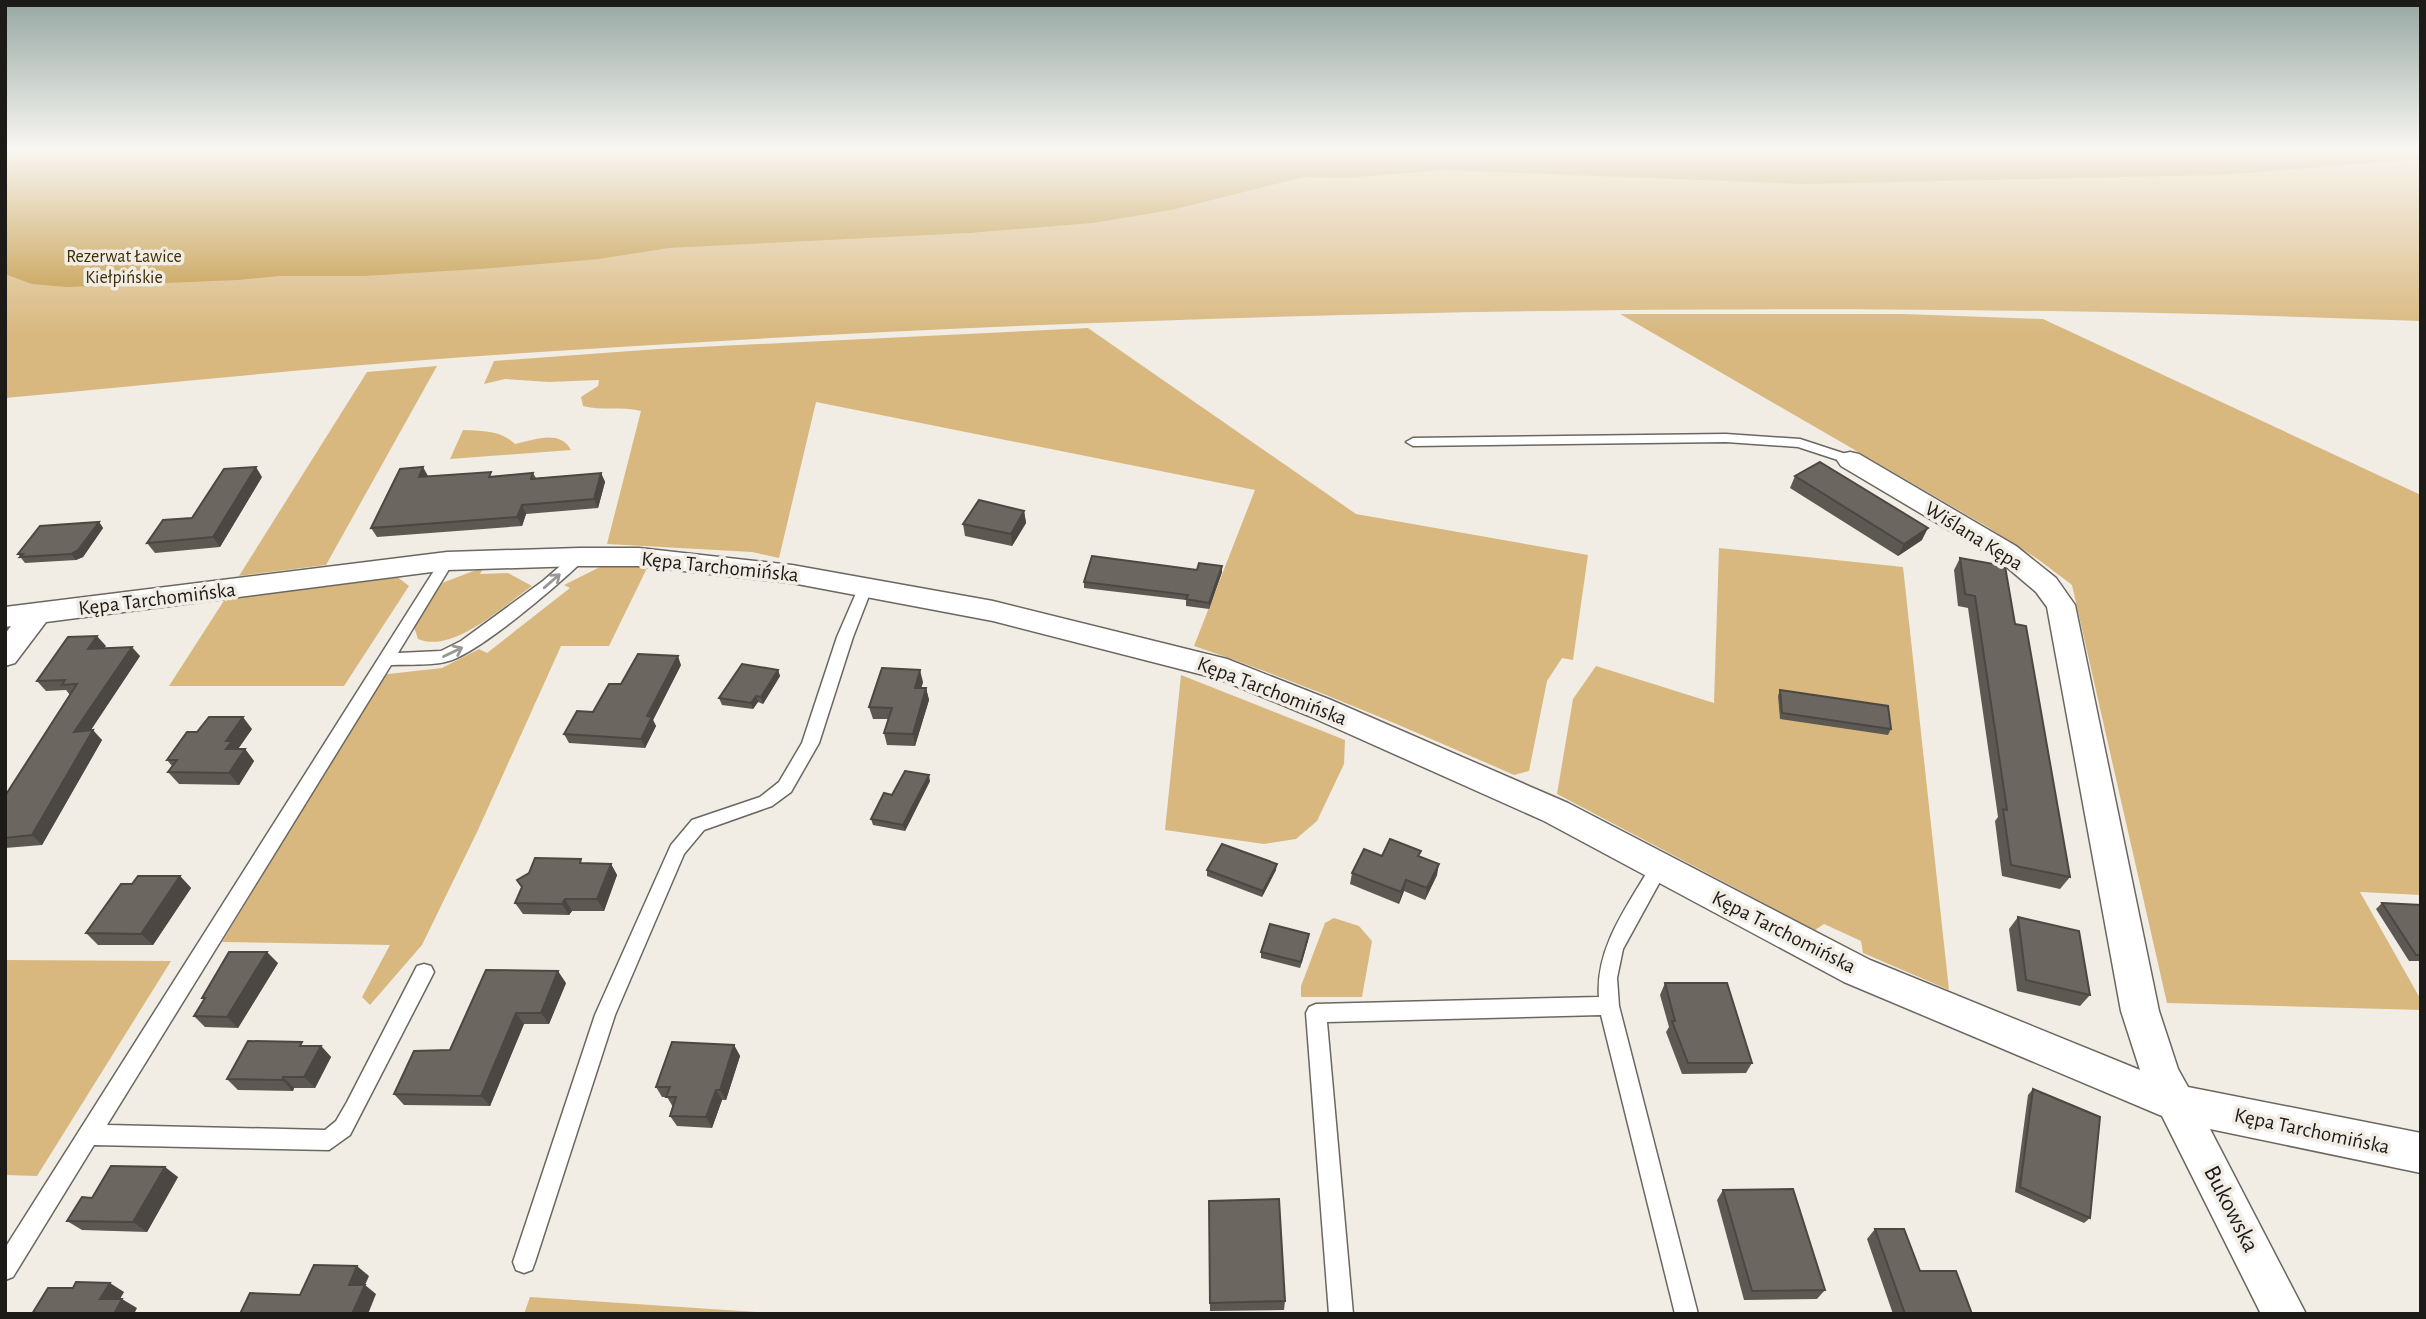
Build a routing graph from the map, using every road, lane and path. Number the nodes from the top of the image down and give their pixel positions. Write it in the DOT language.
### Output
graph roads {
  1 [pos="1413,442"];
  2 [pos="1850,460"];
  3 [pos="579,557"];
  4 [pos="447,561"];
  5 [pos="865,588"];
  6 [pos="36,614"];
  7 [pos="5,617"];
  8 [pos="5,655"];
  9 [pos="386,659"];
  10 [pos="1659,867"];
  11 [pos="424,972"];
  12 [pos="1609,1006"];
  13 [pos="2178,1104"];
  14 [pos="89,1135"];
  15 [pos="2421,1153"];
  16 [pos="524,1262"];
  17 [pos="5,1269"];
  18 [pos="1341,1314"];
  19 [pos="1687,1314"];
  20 [pos="2284,1314"];
  1 -- 2 [label="lane, Wiślana Kępa"];
  2 -- 13 [label="street, Wiślana Kępa"];
  3 -- 4 [label="street, Kępa Tarchomińska"];
  3 -- 5 [label="street, Kępa Tarchomińska"];
  9 -- 3 [label="lane, one-way"];
  4 -- 6 [label="street, Kępa Tarchomińska"];
  4 -- 9 [label="lane"];
  5 -- 10 [label="street, Kępa Tarchomińska"];
  5 -- 16 [label="lane"];
  6 -- 7 [label="street, Kępa Tarchomińska"];
  6 -- 8 [label="street"];
  9 -- 14 [label="lane"];
  10 -- 12 [label="lane"];
  10 -- 13 [label="street, Kępa Tarchomińska"];
  11 -- 14 [label="lane"];
  12 -- 18 [label="lane"];
  12 -- 19 [label="lane"];
  13 -- 15 [label="street, Kępa Tarchomińska"];
  13 -- 20 [label="street, Bukowska"];
  14 -- 17 [label="lane"];
}
